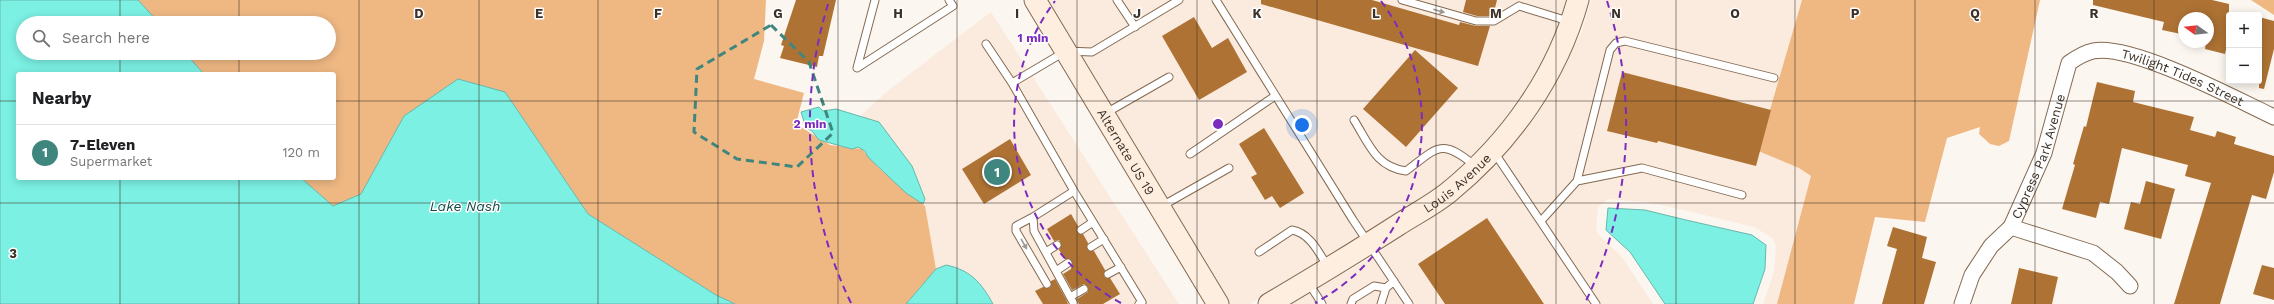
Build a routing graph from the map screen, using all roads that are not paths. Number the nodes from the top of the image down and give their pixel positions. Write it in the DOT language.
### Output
graph roads {
  1 [pos="875,0"];
  2 [pos="949,0"];
  3 [pos="1035,0"];
  4 [pos="1117,0"];
  5 [pos="1179,0"];
  6 [pos="1216,0"];
  7 [pos="1402,0"];
  8 [pos="1578,0"];
  9 [pos="1518,3"];
  10 [pos="1572,22"];
  11 [pos="1134,27"];
  12 [pos="986,44"];
  13 [pos="1066,51"];
  14 [pos="2089,52"];
  15 [pos="1169,77"];
  16 [pos="1774,78"];
  17 [pos="1012,83"];
  18 [pos="1275,96"];
  19 [pos="1104,114"];
  20 [pos="2274,118"];
  21 [pos="1354,120"];
  22 [pos="1493,151"];
  23 [pos="1190,154"];
  24 [pos="1476,167"];
  25 [pos="1229,168"];
  26 [pos="1578,181"];
  27 [pos="1074,191"];
  28 [pos="1742,195"];
  29 [pos="1160,207"];
  30 [pos="1033,218"];
  31 [pos="1540,221"];
  32 [pos="1093,222"];
  33 [pos="2010,227"];
  34 [pos="1080,230"];
  35 [pos="1104,239"];
  36 [pos="1368,244"];
  37 [pos="1057,245"];
  38 [pos="1091,247"];
  39 [pos="1046,252"];
  40 [pos="1259,252"];
  41 [pos="1068,263"];
  42 [pos="1121,267"];
  43 [pos="1330,269"];
  44 [pos="1056,271"];
  45 [pos="1108,274"];
  46 [pos="1308,281"];
  47 [pos="1394,282"];
  48 [pos="1047,284"];
  49 [pos="2130,286"];
  50 [pos="1386,288"];
  51 [pos="1084,289"];
  52 [pos="1070,297"];
  53 [pos="1074,304"];
  54 [pos="1139,304"];
  55 [pos="1218,304"];
  56 [pos="1269,304"];
  57 [pos="1322,304"];
  58 [pos="1351,304"];
  59 [pos="1381,304"];
  60 [pos="1409,304"];
  61 [pos="1596,304"];
  62 [pos="1962,304"];
  1 -- 2 [label="lane"];
  3 -- 13 [label="street, Alternate US 19"];
  4 -- 11 [label="lane"];
  5 -- 11 [label="lane"];
  6 -- 18 [label="lane"];
  7 -- 9 [label="lane, one-way"];
  8 -- 10 [label="street, Louis Avenue"];
  9 -- 10 [label="lane"];
  10 -- 22 [label="street, Louis Avenue"];
  11 -- 13 [label="lane"];
  12 -- 17 [label="lane"];
  13 -- 17 [label="lane"];
  13 -- 19 [label="street, Alternate US 19"];
  14 -- 20 [label="street, Twilight Tides Street"];
  14 -- 33 [label="street, Cypress Park Avenue"];
  15 -- 19 [label="lane"];
  16 -- 26 [label="lane"];
  17 -- 27 [label="lane"];
  18 -- 23 [label="lane"];
  18 -- 36 [label="lane"];
  19 -- 29 [label="street, Alternate US 19"];
  21 -- 24 [label="lane"];
  22 -- 24 [label="street, Louis Avenue"];
  22 -- 31 [label="lane"];
  24 -- 36 [label="street, Louis Avenue"];
  25 -- 29 [label="lane"];
  26 -- 28 [label="lane"];
  26 -- 31 [label="lane"];
  27 -- 30 [label="lane"];
  27 -- 32 [label="lane"];
  29 -- 55 [label="street, Alternate US 19"];
  30 -- 39 [label="lane"];
  30 -- 48 [label="lane, one-way"];
  31 -- 61 [label="lane"];
  32 -- 34 [label="lane"];
  32 -- 35 [label="lane"];
  33 -- 49 [label="street"];
  33 -- 62 [label="street, Cypress Park Avenue"];
  35 -- 38 [label="lane"];
  35 -- 42 [label="lane"];
  36 -- 43 [label="street, Louis Avenue"];
  36 -- 47 [label="lane"];
  37 -- 39 [label="lane"];
  39 -- 44 [label="lane"];
  40 -- 43 [label="lane"];
  41 -- 44 [label="lane"];
  42 -- 45 [label="lane"];
  42 -- 54 [label="lane"];
  43 -- 46 [label="street, Louis Avenue"];
  44 -- 52 [label="lane"];
  46 -- 56 [label="street, Louis Avenue"];
  46 -- 57 [label="lane"];
  47 -- 50 [label="lane"];
  47 -- 60 [label="lane"];
  50 -- 58 [label="lane"];
  50 -- 59 [label="lane"];
  51 -- 52 [label="lane"];
  52 -- 53 [label="lane"];
}
